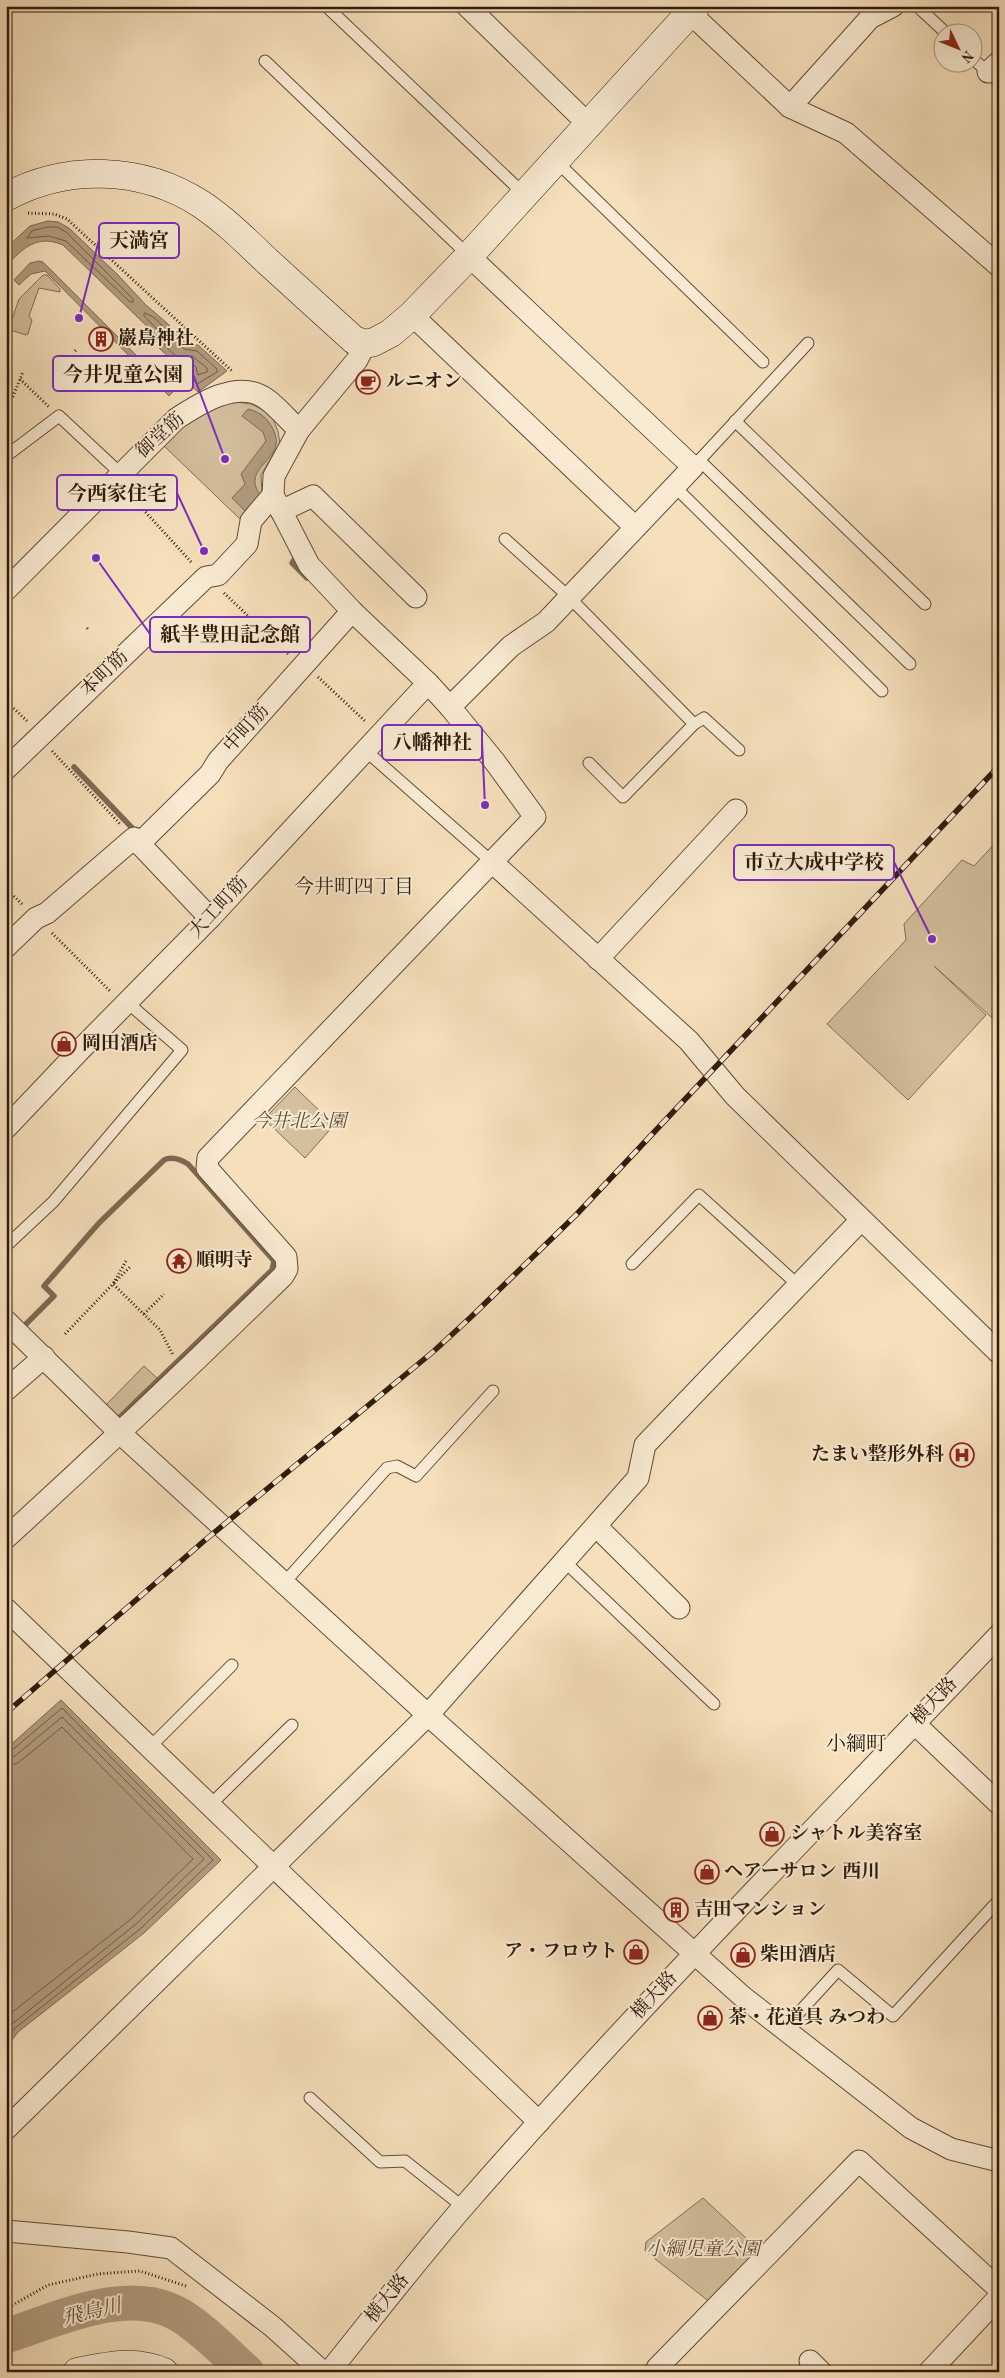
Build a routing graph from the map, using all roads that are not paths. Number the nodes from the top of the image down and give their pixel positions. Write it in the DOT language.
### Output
graph roads {
  1 [pos="326,6"];
  2 [pos="467,6"];
  3 [pos="893,6"];
  4 [pos="917,6"];
  5 [pos="693,10"];
  6 [pos="934,22"];
  7 [pos="265,61"];
  8 [pos="790,107"];
  9 [pos="588,124"];
  10 [pos="555,160"];
  11 [pos="524,194"];
  12 [pos="14,206"];
  13 [pos="469,256"];
  14 [pos="999,266"];
  15 [pos="412,315"];
  16 [pos="808,343"];
  17 [pos="364,344"];
  18 [pos="763,362"];
  19 [pos="736,421"];
  20 [pos="299,430"];
  21 [pos="6,456"];
  22 [pos="696,464"];
  23 [pos="120,473"];
  24 [pos="674,487"];
  25 [pos="269,505"];
  26 [pos="635,527"];
  27 [pos="505,539"];
  28 [pos="6,590"];
  29 [pos="416,597"];
  30 [pos="569,597"];
  31 [pos="925,604"];
  32 [pos="352,611"];
  33 [pos="910,664"];
  34 [pos="428,683"];
  35 [pos="882,691"];
  36 [pos="450,707"];
  37 [pos="694,724"];
  38 [pos="739,750"];
  39 [pos="366,751"];
  40 [pos="589,763"];
  41 [pos="6,769"];
  42 [pos="736,810"];
  43 [pos="136,841"];
  44 [pos="492,862"];
  45 [pos="210,918"];
  46 [pos="6,947"];
  47 [pos="598,959"];
  48 [pos="126,1004"];
  49 [pos="6,1128"];
  50 [pos="861,1220"];
  51 [pos="6,1246"];
  52 [pos="632,1264"];
  53 [pos="798,1285"];
  54 [pos="6,1321"];
  55 [pos="999,1353"];
  56 [pos="44,1357"];
  57 [pos="6,1390"];
  58 [pos="493,1391"];
  59 [pos="120,1433"];
  60 [pos="596,1526"];
  61 [pos="6,1538"];
  62 [pos="564,1561"];
  63 [pos="284,1583"];
  64 [pos="680,1608"];
  65 [pos="6,1609"];
  66 [pos="999,1635"];
  67 [pos="232,1665"];
  68 [pos="714,1704"];
  69 [pos="428,1715"];
  70 [pos="914,1724"];
  71 [pos="292,1725"];
  72 [pos="150,1747"];
  73 [pos="999,1804"];
  74 [pos="210,1805"];
  75 [pos="274,1867"];
  76 [pos="999,1900"];
  77 [pos="694,1954"];
  78 [pos="784,2030"];
  79 [pos="310,2098"];
  80 [pos="539,2122"];
  81 [pos="6,2129"];
  82 [pos="999,2161"];
  83 [pos="463,2207"];
  84 [pos="6,2231"];
  85 [pos="999,2289"];
  86 [pos="999,2297"];
  87 [pos="657,2368"];
  88 [pos="77,2372"];
  89 [pos="164,2372"];
  90 [pos="322,2372"];
  91 [pos="329,2372"];
  92 [pos="929,2372"];
  1 -- 11 [label="lane"];
  2 -- 9 [label="street"];
  3 -- 8 [label="street"];
  4 -- 6 [label="lane"];
  5 -- 8 [label="street"];
  5 -- 9 [label="street"];
  7 -- 13 [label="lane"];
  8 -- 14 [label="street"];
  9 -- 10 [label="street"];
  10 -- 11 [label="street"];
  10 -- 18 [label="lane"];
  11 -- 13 [label="street"];
  12 -- 17 [label="street"];
  13 -- 15 [label="street"];
  13 -- 22 [label="street"];
  15 -- 17 [label="street"];
  15 -- 26 [label="street"];
  16 -- 19 [label="lane"];
  17 -- 20 [label="street, 本町筋"];
  19 -- 22 [label="lane"];
  19 -- 31 [label="lane"];
  20 -- 23 [label="street, 御堂筋"];
  20 -- 25 [label="street, 本町筋"];
  21 -- 23 [label="lane"];
  22 -- 24 [label="street"];
  22 -- 33 [label="lane"];
  23 -- 28 [label="street, 御堂筋"];
  24 -- 26 [label="street"];
  24 -- 35 [label="lane"];
  25 -- 29 [label="street"];
  25 -- 32 [label="street"];
  25 -- 41 [label="street, 本町筋"];
  26 -- 30 [label="street"];
  27 -- 30 [label="lane"];
  30 -- 36 [label="street"];
  30 -- 37 [label="lane"];
  32 -- 34 [label="street"];
  32 -- 43 [label="street, 中町筋"];
  34 -- 36 [label="street"];
  34 -- 39 [label="street, 大工町筋"];
  36 -- 44 [label="street"];
  37 -- 38 [label="lane"];
  37 -- 40 [label="lane"];
  39 -- 44 [label="lane"];
  39 -- 45 [label="street, 大工町筋"];
  42 -- 47 [label="street"];
  43 -- 45 [label="street"];
  43 -- 46 [label="street, 中町筋"];
  44 -- 47 [label="street"];
  44 -- 59 [label="street"];
  45 -- 48 [label="street, 大工町筋"];
  47 -- 50 [label="street"];
  48 -- 49 [label="street, 大工町筋"];
  48 -- 51 [label="lane"];
  50 -- 53 [label="street"];
  50 -- 55 [label="street"];
  52 -- 53 [label="lane"];
  53 -- 60 [label="street"];
  54 -- 56 [label="street"];
  56 -- 57 [label="street"];
  56 -- 59 [label="street"];
  58 -- 63 [label="lane"];
  59 -- 61 [label="street"];
  59 -- 63 [label="street"];
  60 -- 62 [label="street"];
  60 -- 64 [label="street"];
  62 -- 68 [label="lane"];
  62 -- 69 [label="street"];
  63 -- 69 [label="street"];
  65 -- 72 [label="street"];
  66 -- 70 [label="street, 横大路"];
  67 -- 72 [label="lane"];
  69 -- 75 [label="street"];
  69 -- 77 [label="street"];
  70 -- 73 [label="street"];
  70 -- 77 [label="street, 横大路"];
  71 -- 74 [label="lane"];
  72 -- 74 [label="street"];
  74 -- 75 [label="street"];
  75 -- 80 [label="street"];
  75 -- 81 [label="street"];
  76 -- 78 [label="lane"];
  77 -- 78 [label="street"];
  77 -- 80 [label="street, 横大路"];
  78 -- 82 [label="street"];
  79 -- 83 [label="lane"];
  80 -- 83 [label="street, 横大路"];
  83 -- 91 [label="street, 横大路"];
  84 -- 90 [label="street"];
  85 -- 87 [label="street"];
  86 -- 92 [label="street"];
  88 -- 89 [label="street"];
}
